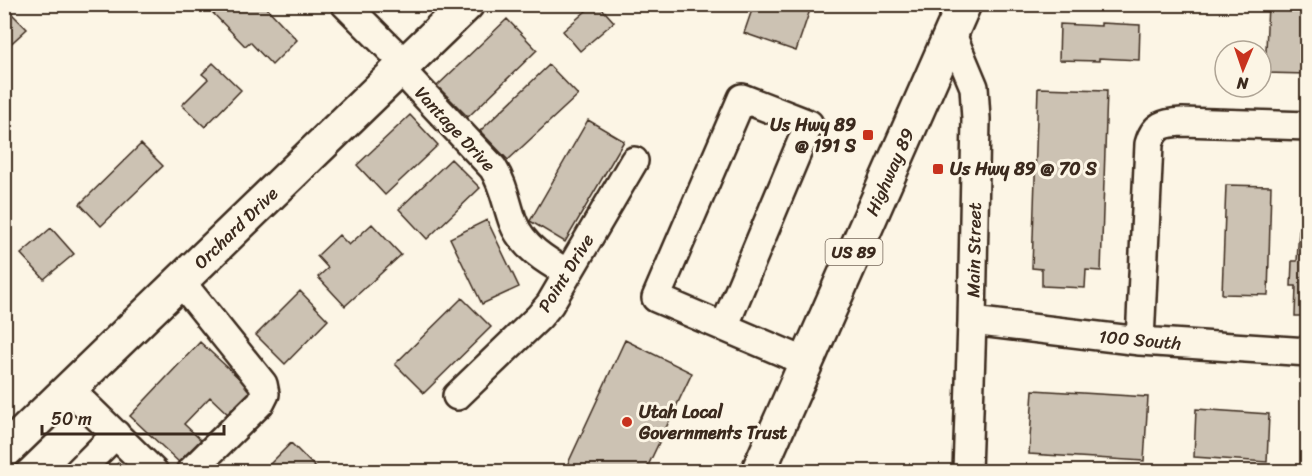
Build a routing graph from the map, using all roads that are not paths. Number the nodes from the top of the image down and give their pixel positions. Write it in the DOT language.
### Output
graph roads {
  1 [pos="345,4"];
  2 [pos="467,4"];
  3 [pos="958,18"];
  4 [pos="402,67"];
  5 [pos="1308,126"];
  6 [pos="634,161"];
  7 [pos="568,273"];
  8 [pos="181,282"];
  9 [pos="972,321"];
  10 [pos="724,327"];
  11 [pos="1140,341"];
  12 [pos="1308,351"];
  13 [pos="806,362"];
  14 [pos="69,389"];
  15 [pos="457,396"];
  16 [pos="116,434"];
  17 [pos="4,452"];
  18 [pos="78,471"];
  19 [pos="154,471"];
  20 [pos="190,471"];
  21 [pos="758,471"];
  22 [pos="967,471"];
  1 -- 4 [label="street, Vantage Drive"];
  2 -- 4 [label="main road, Orchard Drive"];
  3 -- 9 [label="street, Main Street"];
  3 -- 13 [label="main road, Highway 89 / US 89"];
  4 -- 7 [label="street, Vantage Drive"];
  4 -- 8 [label="main road, Orchard Drive"];
  5 -- 11 [label="street"];
  6 -- 7 [label="street, Point Drive"];
  7 -- 15 [label="street, Point Drive"];
  8 -- 14 [label="main road, Orchard Drive"];
  8 -- 20 [label="street"];
  9 -- 11 [label="street, 100 South"];
  9 -- 22 [label="street, Main Street"];
  10 -- 10 [label="street"];
  10 -- 13 [label="street"];
  11 -- 12 [label="street, 100 South"];
  13 -- 21 [label="main road, Highway 89 / US 89"];
  14 -- 16 [label="street"];
  14 -- 17 [label="main road, Orchard Drive"];
  16 -- 18 [label="street"];
  16 -- 19 [label="street"];
}
